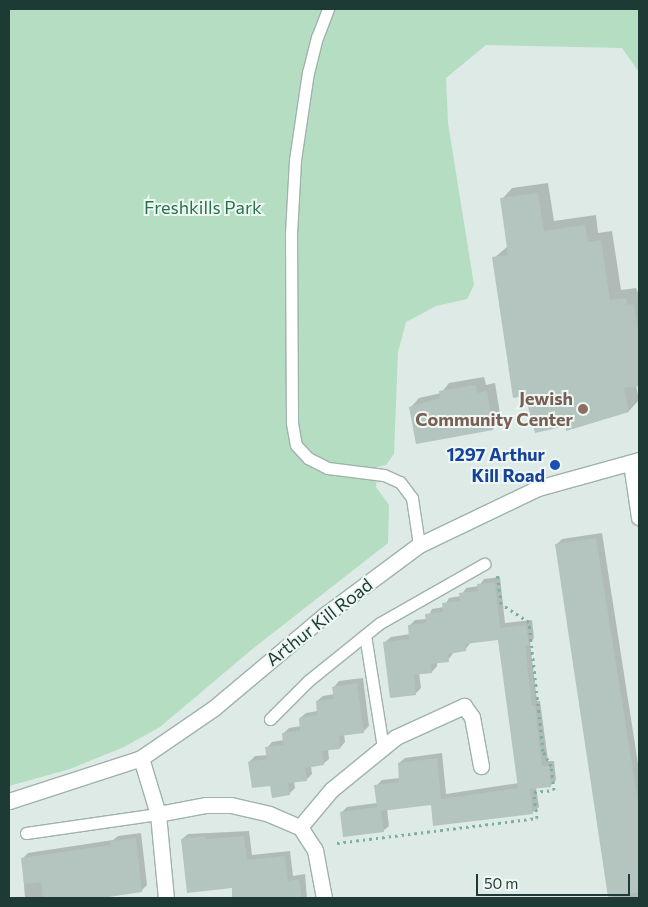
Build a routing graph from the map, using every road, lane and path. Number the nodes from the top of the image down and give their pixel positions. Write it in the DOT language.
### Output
graph roads {
  1 [pos="328,9"];
  2 [pos="635,462"];
  3 [pos="639,510"];
  4 [pos="419,545"];
  5 [pos="484,564"];
  6 [pos="365,635"];
  7 [pos="270,719"];
  8 [pos="383,746"];
  9 [pos="141,758"];
  10 [pos="481,766"];
  11 [pos="9,801"];
  12 [pos="158,814"];
  13 [pos="300,827"];
  14 [pos="26,832"];
  15 [pos="166,898"];
  16 [pos="324,898"];
  1 -- 4 [label="lane"];
  2 -- 3 [label="street"];
  2 -- 4 [label="street, Arthur Kill Road"];
  4 -- 9 [label="street, Arthur Kill Road"];
  5 -- 6 [label="lane"];
  6 -- 7 [label="lane"];
  6 -- 8 [label="lane"];
  8 -- 10 [label="street"];
  8 -- 13 [label="street"];
  9 -- 11 [label="street, Arthur Kill Road"];
  9 -- 12 [label="street"];
  12 -- 13 [label="street"];
  12 -- 14 [label="lane"];
  12 -- 15 [label="street"];
  13 -- 16 [label="street"];
}
